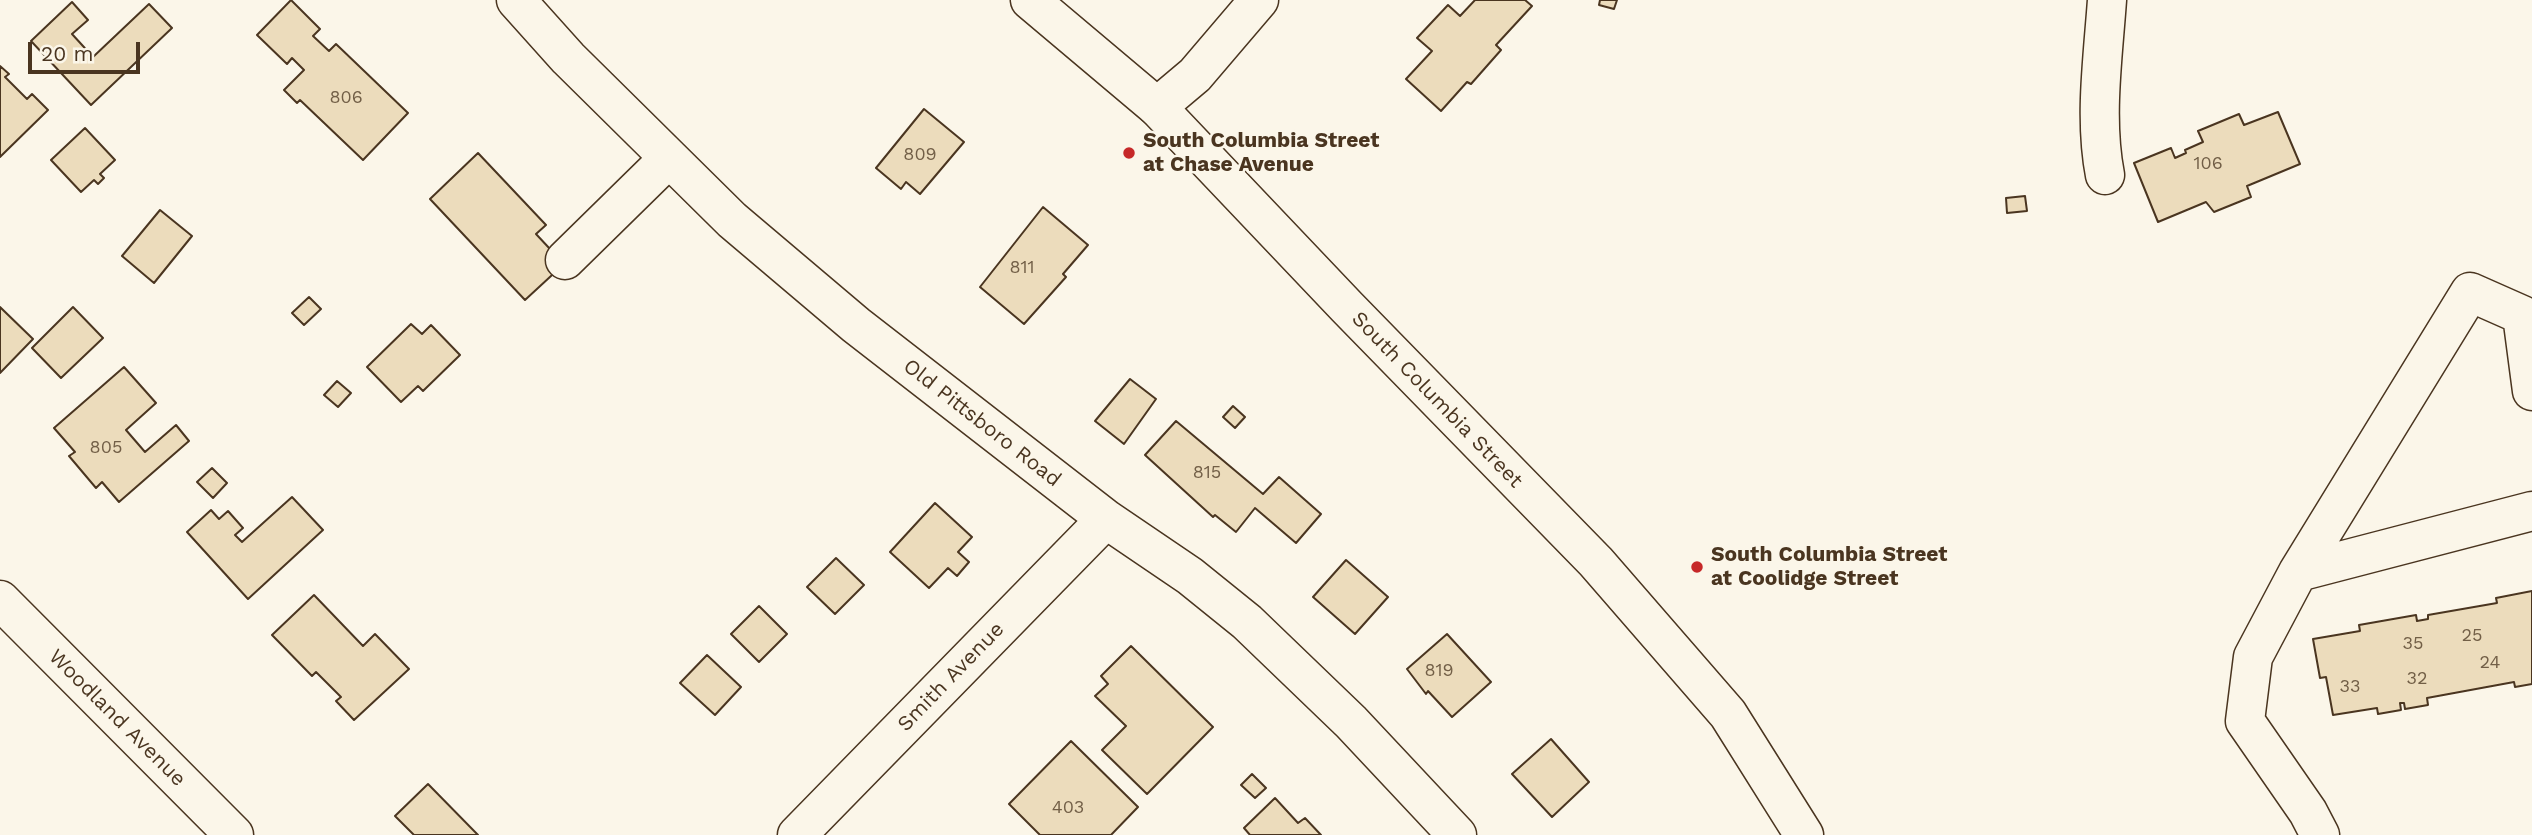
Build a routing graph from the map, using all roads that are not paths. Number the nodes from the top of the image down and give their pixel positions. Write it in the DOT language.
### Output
graph roads {
  1 [pos="516,0"];
  2 [pos="1030,0"];
  3 [pos="1259,0"];
  4 [pos="2107,0"];
  5 [pos="1157,107"];
  6 [pos="669,158"];
  7 [pos="2105,175"];
  8 [pos="565,260"];
  9 [pos="2532,391"];
  10 [pos="2532,510"];
  11 [pos="1106,519"];
  12 [pos="2298,572"];
  13 [pos="0,600"];
  14 [pos="234,835"];
  15 [pos="797,835"];
  16 [pos="1457,835"];
  17 [pos="1804,835"];
  18 [pos="2320,835"];
  1 -- 6 [label="street, Old Pittsboro Road"];
  2 -- 5 [label="street, South Columbia Street"];
  3 -- 5 [label="street"];
  4 -- 7 [label="street"];
  5 -- 17 [label="street, South Columbia Street"];
  6 -- 8 [label="street"];
  6 -- 11 [label="street, Old Pittsboro Road"];
  9 -- 12 [label="street"];
  10 -- 12 [label="street"];
  11 -- 15 [label="street, Smith Avenue"];
  11 -- 16 [label="street, Old Pittsboro Road"];
  12 -- 18 [label="street"];
  13 -- 14 [label="street, Woodland Avenue"];
}
